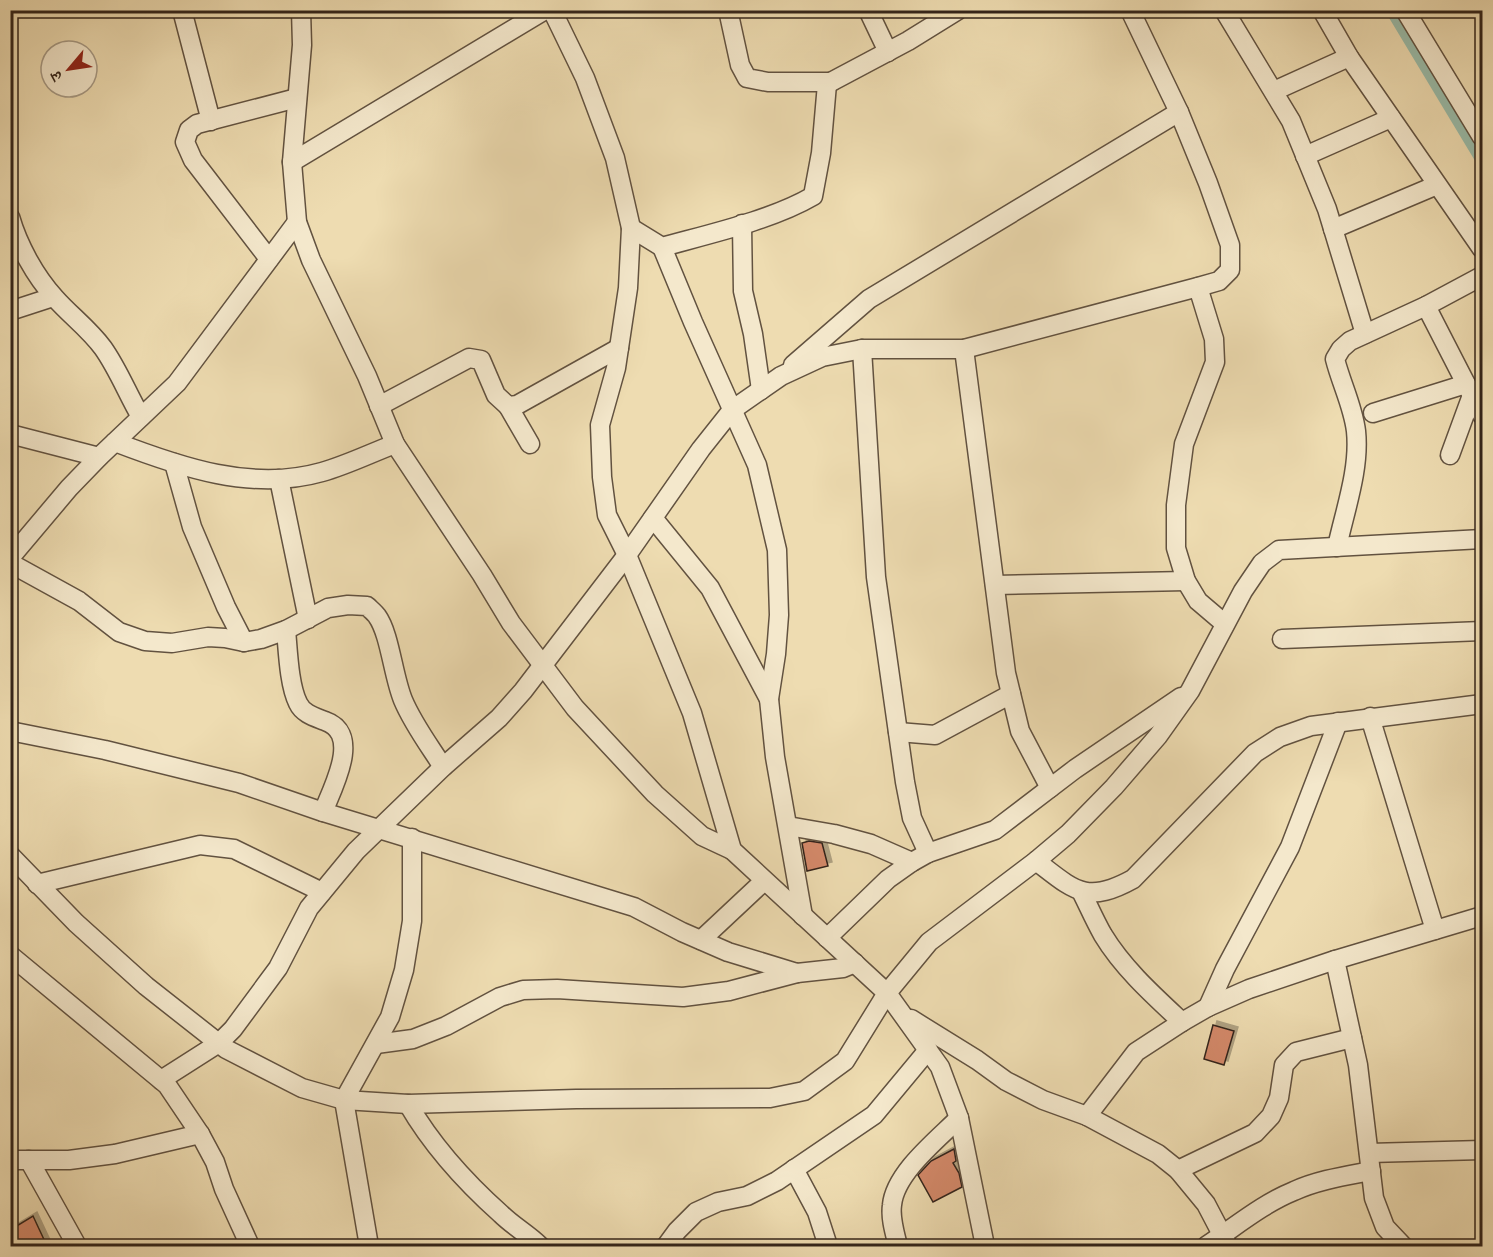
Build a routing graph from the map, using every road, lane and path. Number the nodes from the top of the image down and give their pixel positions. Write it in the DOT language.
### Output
graph roads {
  1 [pos="182,10"];
  2 [pos="301,10"];
  3 [pos="544,10"];
  4 [pos="552,10"];
  5 [pos="728,10"];
  6 [pos="868,10"];
  7 [pos="958,10"];
  8 [pos="1130,10"];
  9 [pos="1224,10"];
  10 [pos="1322,10"];
  11 [pos="1405,10"];
  12 [pos="888,52"];
  13 [pos="1349,57"];
  14 [pos="831,82"];
  15 [pos="1274,91"];
  16 [pos="297,98"];
  17 [pos="1179,112"];
  18 [pos="1391,118"];
  19 [pos="211,121"];
  20 [pos="1482,137"];
  21 [pos="1305,156"];
  22 [pos="292,162"];
  23 [pos="1437,185"];
  24 [pos="10,217"];
  25 [pos="297,222"];
  26 [pos="742,224"];
  27 [pos="631,228"];
  28 [pos="1333,229"];
  29 [pos="662,247"];
  30 [pos="1482,249"];
  31 [pos="269,260"];
  32 [pos="1482,276"];
  33 [pos="1198,287"];
  34 [pos="54,297"];
  35 [pos="1426,306"];
  36 [pos="10,311"];
  37 [pos="1365,334"];
  38 [pos="619,348"];
  39 [pos="862,349"];
  40 [pos="964,349"];
  41 [pos="781,376"];
  42 [pos="1469,389"];
  43 [pos="761,390"];
  44 [pos="379,406"];
  45 [pos="508,406"];
  46 [pos="732,410"];
  47 [pos="1373,413"];
  48 [pos="1482,415"];
  49 [pos="141,417"];
  50 [pos="10,434"];
  51 [pos="115,442"];
  52 [pos="395,444"];
  53 [pos="530,444"];
  54 [pos="1450,455"];
  55 [pos="99,457"];
  56 [pos="174,463"];
  57 [pos="279,479"];
  58 [pos="653,518"];
  59 [pos="1482,539"];
  60 [pos="1337,547"];
  61 [pos="627,555"];
  62 [pos="10,558"];
  63 [pos="10,564"];
  64 [pos="1186,581"];
  65 [pos="995,585"];
  66 [pos="308,619"];
  67 [pos="1225,624"];
  68 [pos="286,630"];
  69 [pos="1482,631"];
  70 [pos="1282,639"];
  71 [pos="244,642"];
  72 [pos="542,666"];
  73 [pos="1190,691"];
  74 [pos="1011,694"];
  75 [pos="769,699"];
  76 [pos="1482,704"];
  77 [pos="1370,717"];
  78 [pos="1338,722"];
  79 [pos="10,731"];
  80 [pos="898,732"];
  81 [pos="444,767"];
  82 [pos="1050,788"];
  83 [pos="323,812"];
  84 [pos="788,826"];
  85 [pos="381,828"];
  86 [pos="412,838"];
  87 [pos="732,850"];
  88 [pos="928,853"];
  89 [pos="10,855"];
  90 [pos="1036,861"];
  91 [pos="912,862"];
  92 [pos="764,881"];
  93 [pos="37,884"];
  94 [pos="322,892"];
  95 [pos="1082,893"];
  96 [pos="803,916"];
  97 [pos="1482,916"];
  98 [pos="1435,930"];
  99 [pos="827,938"];
  100 [pos="701,940"];
  101 [pos="10,955"];
  102 [pos="1335,960"];
  103 [pos="855,963"];
  104 [pos="797,973"];
  105 [pos="887,993"];
  106 [pos="1208,1007"];
  107 [pos="903,1014"];
  108 [pos="1182,1022"];
  109 [pos="1352,1038"];
  110 [pos="219,1043"];
  111 [pos="376,1044"];
  112 [pos="928,1050"];
  113 [pos="161,1080"];
  114 [pos="344,1100"];
  115 [pos="408,1104"];
  116 [pos="1087,1116"];
  117 [pos="959,1118"];
  118 [pos="200,1134"];
  119 [pos="1482,1150"];
  120 [pos="10,1160"];
  121 [pos="29,1160"];
  122 [pos="1370,1162"];
  123 [pos="794,1170"];
  124 [pos="1178,1170"];
  125 [pos="1226,1241"];
  126 [pos="77,1246"];
  127 [pos="250,1246"];
  128 [pos="369,1246"];
  129 [pos="540,1246"];
  130 [pos="666,1246"];
  131 [pos="828,1246"];
  132 [pos="898,1246"];
  133 [pos="985,1246"];
  134 [pos="1206,1246"];
  135 [pos="1403,1246"];
  1 -- 19 [label="street"];
  2 -- 16 [label="street"];
  3 -- 22 [label="street"];
  4 -- 27 [label="street"];
  5 -- 14 [label="street"];
  6 -- 12 [label="street"];
  7 -- 12 [label="street"];
  8 -- 17 [label="street"];
  9 -- 15 [label="street"];
  10 -- 13 [label="street"];
  11 -- 20 [label="street"];
  12 -- 14 [label="street"];
  13 -- 15 [label="street"];
  13 -- 18 [label="street"];
  14 -- 26 [label="street"];
  15 -- 21 [label="street"];
  16 -- 19 [label="street"];
  16 -- 22 [label="street"];
  17 -- 33 [label="street"];
  17 -- 41 [label="street"];
  18 -- 21 [label="street"];
  18 -- 23 [label="street"];
  19 -- 31 [label="street"];
  21 -- 28 [label="street"];
  22 -- 25 [label="street"];
  23 -- 28 [label="street"];
  23 -- 30 [label="street"];
  24 -- 34 [label="street"];
  25 -- 31 [label="street"];
  25 -- 44 [label="street"];
  26 -- 29 [label="street"];
  26 -- 43 [label="street"];
  27 -- 29 [label="street"];
  27 -- 38 [label="street"];
  28 -- 37 [label="street"];
  29 -- 46 [label="street"];
  31 -- 49 [label="street"];
  32 -- 35 [label="street"];
  33 -- 40 [label="street"];
  33 -- 64 [label="street"];
  34 -- 36 [label="street"];
  34 -- 49 [label="street"];
  35 -- 37 [label="street"];
  35 -- 42 [label="street"];
  37 -- 60 [label="street"];
  38 -- 45 [label="street"];
  38 -- 61 [label="street"];
  39 -- 40 [label="street"];
  39 -- 41 [label="street"];
  39 -- 80 [label="street"];
  40 -- 65 [label="street"];
  41 -- 43 [label="street"];
  42 -- 47 [label="street"];
  42 -- 48 [label="street"];
  42 -- 54 [label="street"];
  43 -- 46 [label="street"];
  44 -- 45 [label="street"];
  44 -- 52 [label="street"];
  45 -- 53 [label="street"];
  46 -- 58 [label="street"];
  46 -- 75 [label="street"];
  49 -- 51 [label="street"];
  50 -- 55 [label="street"];
  51 -- 55 [label="street"];
  51 -- 56 [label="street"];
  52 -- 57 [label="street"];
  52 -- 72 [label="street"];
  55 -- 62 [label="street"];
  56 -- 57 [label="street"];
  56 -- 71 [label="street"];
  57 -- 66 [label="street"];
  58 -- 61 [label="street"];
  58 -- 75 [label="street"];
  59 -- 60 [label="street"];
  60 -- 67 [label="street"];
  61 -- 72 [label="street"];
  61 -- 87 [label="street"];
  63 -- 71 [label="street"];
  64 -- 65 [label="street"];
  64 -- 67 [label="street"];
  65 -- 74 [label="street"];
  66 -- 68 [label="street"];
  66 -- 81 [label="street"];
  67 -- 73 [label="street"];
  68 -- 71 [label="street"];
  68 -- 83 [label="street"];
  69 -- 70 [label="street"];
  72 -- 81 [label="street"];
  72 -- 87 [label="street"];
  73 -- 82 [label="street"];
  73 -- 90 [label="street"];
  74 -- 80 [label="street"];
  74 -- 82 [label="street"];
  75 -- 84 [label="street"];
  76 -- 77 [label="street"];
  77 -- 78 [label="street"];
  77 -- 98 [label="street"];
  78 -- 95 [label="street"];
  78 -- 106 [label="street"];
  79 -- 83 [label="street"];
  80 -- 88 [label="street"];
  81 -- 85 [label="street"];
  82 -- 88 [label="street"];
  83 -- 85 [label="street"];
  84 -- 91 [label="street"];
  84 -- 96 [label="street"];
  85 -- 86 [label="street"];
  85 -- 94 [label="street"];
  86 -- 100 [label="street"];
  86 -- 111 [label="street"];
  87 -- 92 [label="street"];
  88 -- 91 [label="street"];
  89 -- 93 [label="street"];
  90 -- 95 [label="street"];
  90 -- 105 [label="street"];
  91 -- 99 [label="street"];
  92 -- 96 [label="street"];
  92 -- 100 [label="street"];
  93 -- 94 [label="street"];
  93 -- 110 [label="street"];
  94 -- 110 [label="street"];
  95 -- 108 [label="street"];
  96 -- 99 [label="street"];
  97 -- 98 [label="street"];
  98 -- 102 [label="street"];
  99 -- 103 [label="street"];
  100 -- 104 [label="street"];
  101 -- 113 [label="street"];
  102 -- 106 [label="street"];
  102 -- 109 [label="street"];
  103 -- 104 [label="street"];
  103 -- 105 [label="street"];
  104 -- 111 [label="street"];
  105 -- 107 [label="street"];
  105 -- 115 [label="street"];
  106 -- 108 [label="street"];
  107 -- 112 [label="street"];
  107 -- 116 [label="street"];
  108 -- 116 [label="street"];
  109 -- 122 [label="street"];
  109 -- 124 [label="street"];
  110 -- 113 [label="street"];
  110 -- 114 [label="street"];
  111 -- 114 [label="street"];
  112 -- 117 [label="street"];
  112 -- 123 [label="street"];
  113 -- 118 [label="street"];
  114 -- 115 [label="street"];
  114 -- 128 [label="street"];
  115 -- 129 [label="street"];
  116 -- 124 [label="street"];
  117 -- 132 [label="street"];
  117 -- 133 [label="street"];
  118 -- 121 [label="street"];
  118 -- 127 [label="street"];
  119 -- 122 [label="street"];
  120 -- 121 [label="street"];
  121 -- 126 [label="street"];
  122 -- 125 [label="street"];
  122 -- 135 [label="street"];
  123 -- 130 [label="street"];
  123 -- 131 [label="street"];
  124 -- 125 [label="street"];
  125 -- 134 [label="street"];
}
